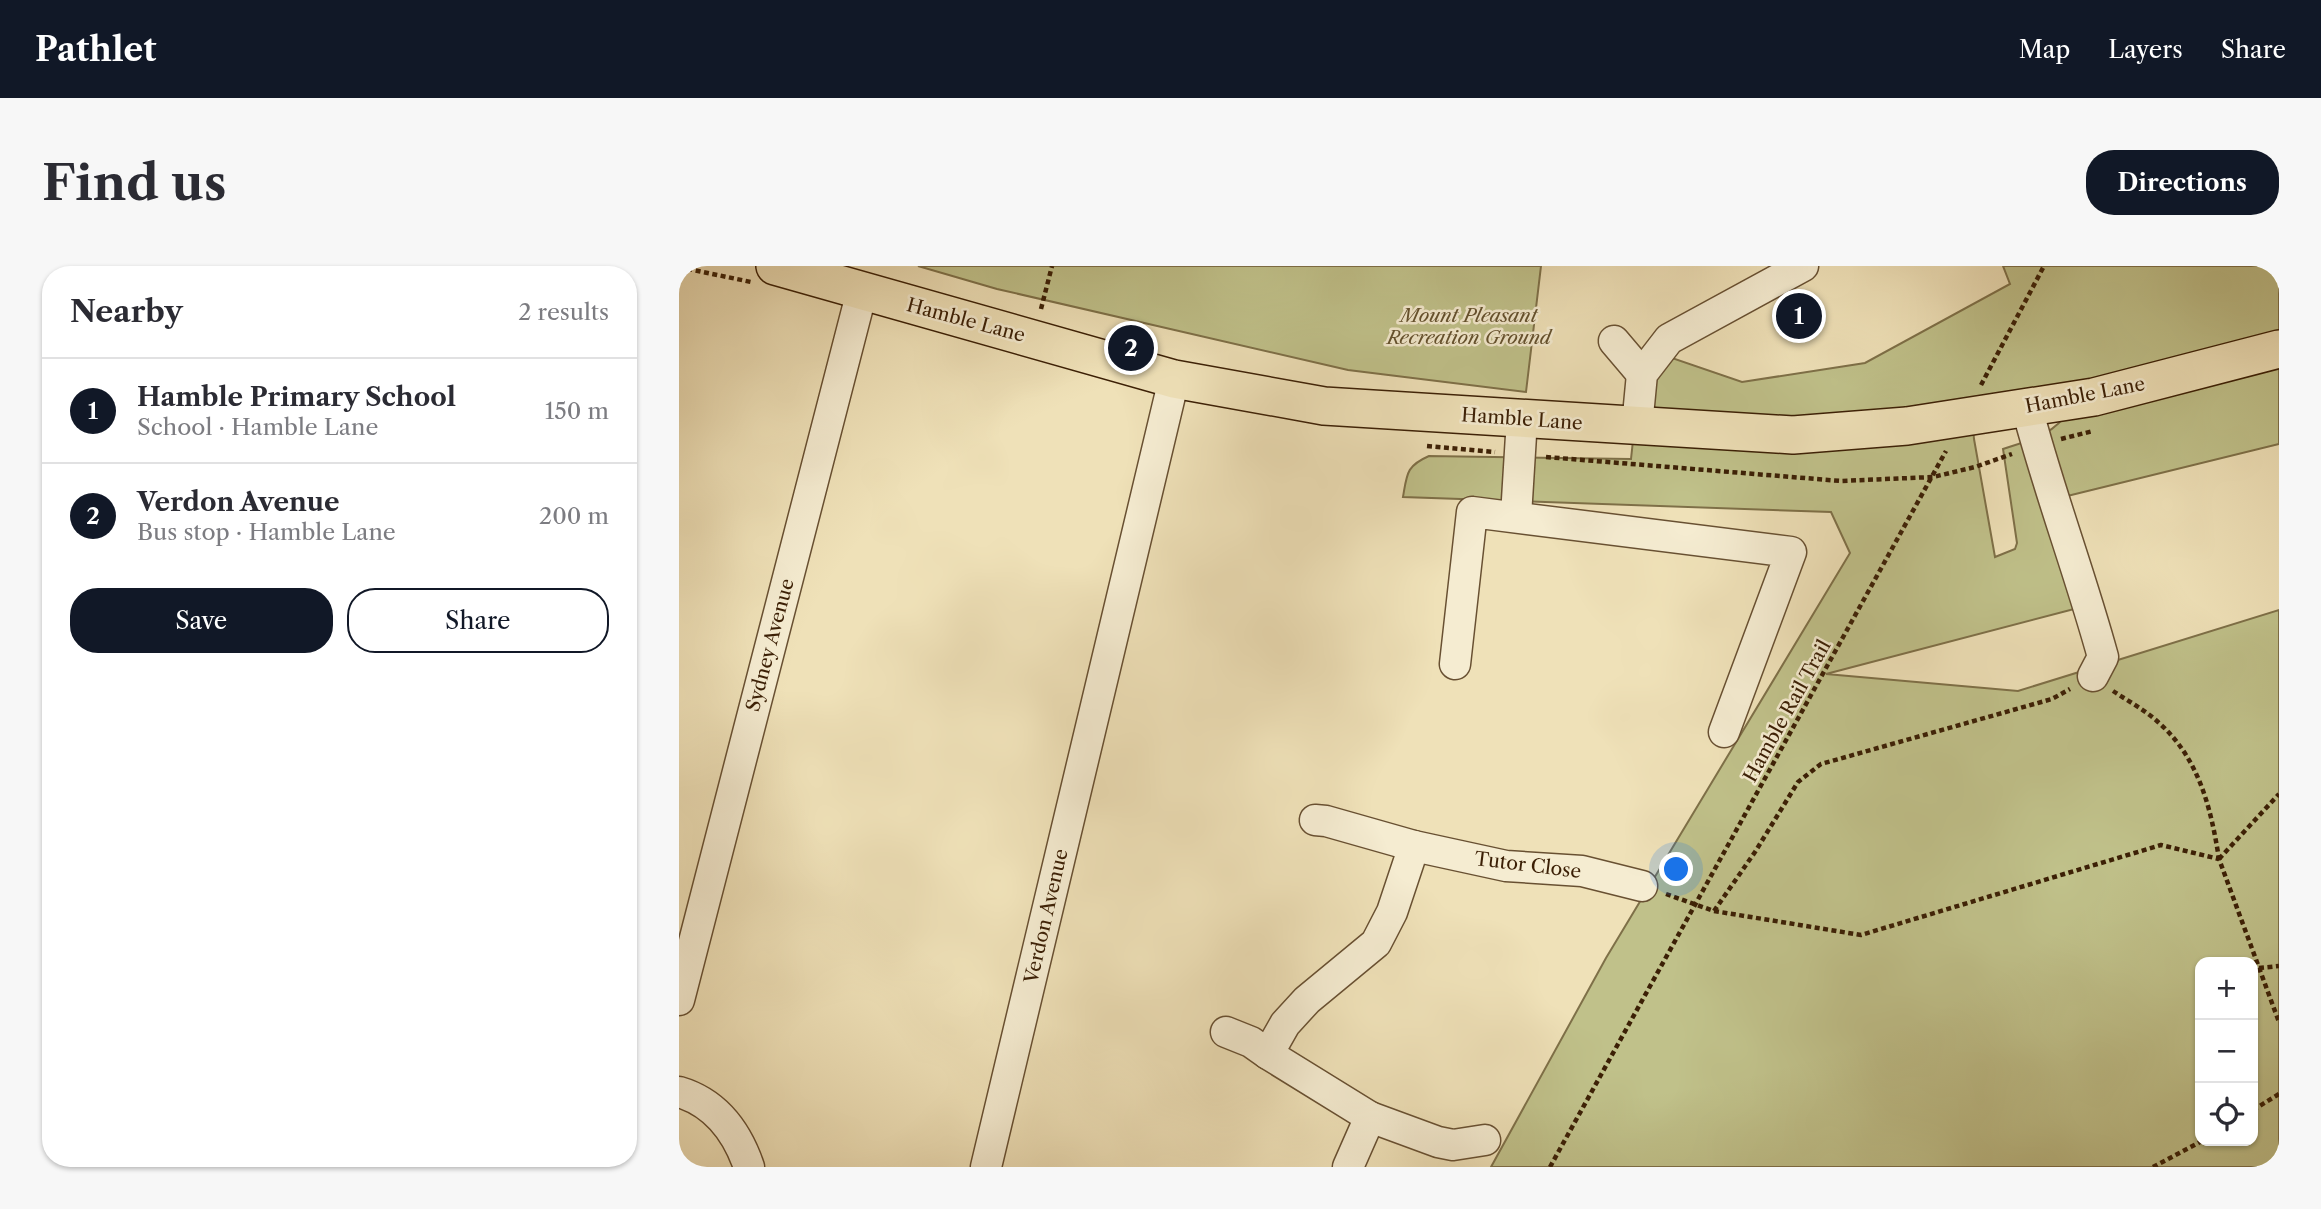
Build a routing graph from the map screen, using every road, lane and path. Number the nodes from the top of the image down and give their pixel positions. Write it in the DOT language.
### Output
graph roads {
  1 [pos="775,266"];
  2 [pos="1052,266"];
  3 [pos="1803,266"];
  4 [pos="2044,266"];
  5 [pos="862,291"];
  6 [pos="1039,316"];
  7 [pos="1614,341"];
  8 [pos="2279,349"];
  9 [pos="1642,374"];
  10 [pos="1174,379"];
  11 [pos="2027,408"];
  12 [pos="1964,418"];
  13 [pos="1522,419"];
  14 [pos="1637,426"];
  15 [pos="1516,516"];
  16 [pos="1455,664"];
  17 [pos="2093,676"];
  18 [pos="1724,732"];
  19 [pos="2279,794"];
  20 [pos="1315,820"];
  21 [pos="1414,846"];
  22 [pos="2219,859"];
  23 [pos="1642,886"];
  24 [pos="1696,904"];
  25 [pos="689,911"];
  26 [pos="1714,911"];
  27 [pos="2279,966"];
  28 [pos="2259,968"];
  29 [pos="679,1000"];
  30 [pos="2279,1022"];
  31 [pos="1226,1032"];
  32 [pos="1268,1054"];
  33 [pos="679,1092"];
  34 [pos="2279,1094"];
  35 [pos="2258,1107"];
  36 [pos="1370,1117"];
  37 [pos="1485,1140"];
  38 [pos="2195,1145"];
  39 [pos="749,1167"];
  40 [pos="986,1167"];
  41 [pos="1348,1167"];
  42 [pos="1550,1167"];
  43 [pos="2153,1167"];
  1 -- 5 [label="main road, Hamble Lane"];
  2 -- 6 [label="path"];
  3 -- 9 [label="street"];
  4 -- 12 [label="path, Hamble Rail Trail"];
  5 -- 10 [label="main road, Hamble Lane"];
  5 -- 25 [label="street, Sydney Avenue"];
  7 -- 9 [label="street"];
  8 -- 11 [label="main road, Hamble Lane"];
  9 -- 14 [label="street"];
  10 -- 13 [label="main road, Hamble Lane"];
  10 -- 40 [label="street, Verdon Avenue"];
  11 -- 12 [label="main road, Hamble Lane"];
  11 -- 17 [label="street"];
  12 -- 14 [label="main road, Hamble Lane"];
  12 -- 24 [label="path, Hamble Rail Trail"];
  13 -- 14 [label="main road, Hamble Lane"];
  13 -- 15 [label="street"];
  15 -- 16 [label="street"];
  15 -- 18 [label="street"];
  17 -- 22 [label="path"];
  17 -- 26 [label="path"];
  19 -- 22 [label="path"];
  20 -- 21 [label="street, Tutor Close"];
  21 -- 23 [label="street, Tutor Close"];
  21 -- 32 [label="street"];
  22 -- 26 [label="path"];
  22 -- 28 [label="path"];
  24 -- 26 [label="path"];
  24 -- 42 [label="path, Hamble Rail Trail"];
  25 -- 29 [label="street, Sydney Avenue"];
  27 -- 28 [label="path"];
  28 -- 30 [label="path"];
  31 -- 32 [label="street"];
  32 -- 36 [label="street"];
  33 -- 39 [label="street"];
  34 -- 35 [label="path"];
  36 -- 37 [label="street"];
  36 -- 41 [label="street"];
  38 -- 43 [label="path"];
}
